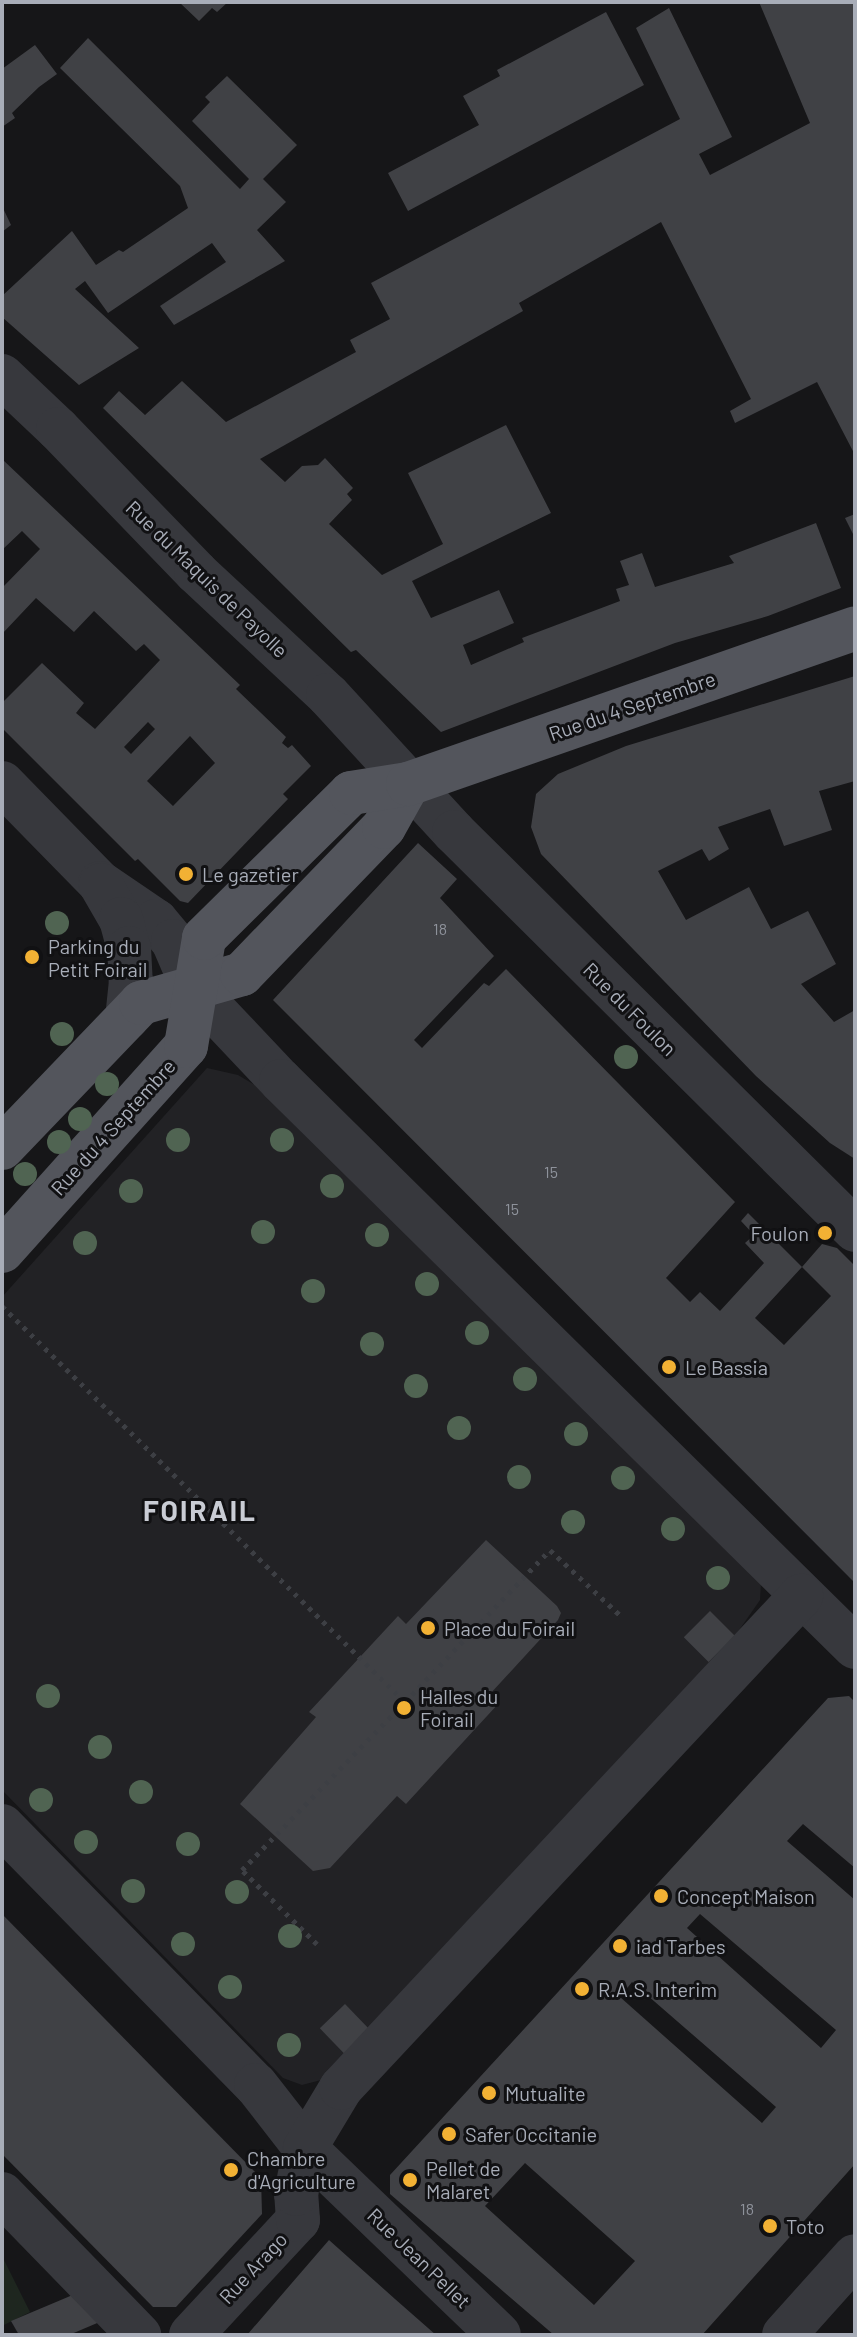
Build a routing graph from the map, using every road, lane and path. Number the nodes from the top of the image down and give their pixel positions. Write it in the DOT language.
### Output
graph roads {
  1 [pos="2,376"];
  2 [pos="855,628"];
  3 [pos="2,783"];
  4 [pos="408,784"];
  5 [pos="100,883"];
  6 [pos="193,988"];
  7 [pos="127,1018"];
  8 [pos="2,1148"];
  9 [pos="855,1230"];
  10 [pos="2,1251"];
  11 [pos="2,1306"];
  12 [pos="801,1596"];
  13 [pos="620,1615"];
  14 [pos="855,1647"];
  15 [pos="405,1702"];
  16 [pos="2,1826"];
  17 [pos="317,1944"];
  18 [pos="305,2148"];
  19 [pos="2,2194"];
  20 [pos="855,2256"];
  21 [pos="139,2335"];
  22 [pos="191,2335"];
  23 [pos="499,2335"];
  24 [pos="784,2335"];
  1 -- 4 [label="street, Rue du Maquis de Payolle"];
  2 -- 4 [label="main road, Rue du 4 Septembre"];
  3 -- 5 [label="street"];
  4 -- 6 [label="main road"];
  4 -- 9 [label="street, Rue du Foulon"];
  5 -- 6 [label="street"];
  5 -- 7 [label="street"];
  6 -- 7 [label="main road"];
  6 -- 10 [label="main road, Rue du 4 Septembre"];
  6 -- 12 [label="street"];
  7 -- 8 [label="main road"];
  11 -- 15 [label="path"];
  12 -- 14 [label="street"];
  12 -- 18 [label="street"];
  13 -- 15 [label="path"];
  15 -- 17 [label="path"];
  16 -- 18 [label="street"];
  18 -- 22 [label="street, Rue Arago"];
  18 -- 23 [label="street, Rue Jean Pellet"];
  19 -- 21 [label="street"];
  20 -- 24 [label="street"];
}
